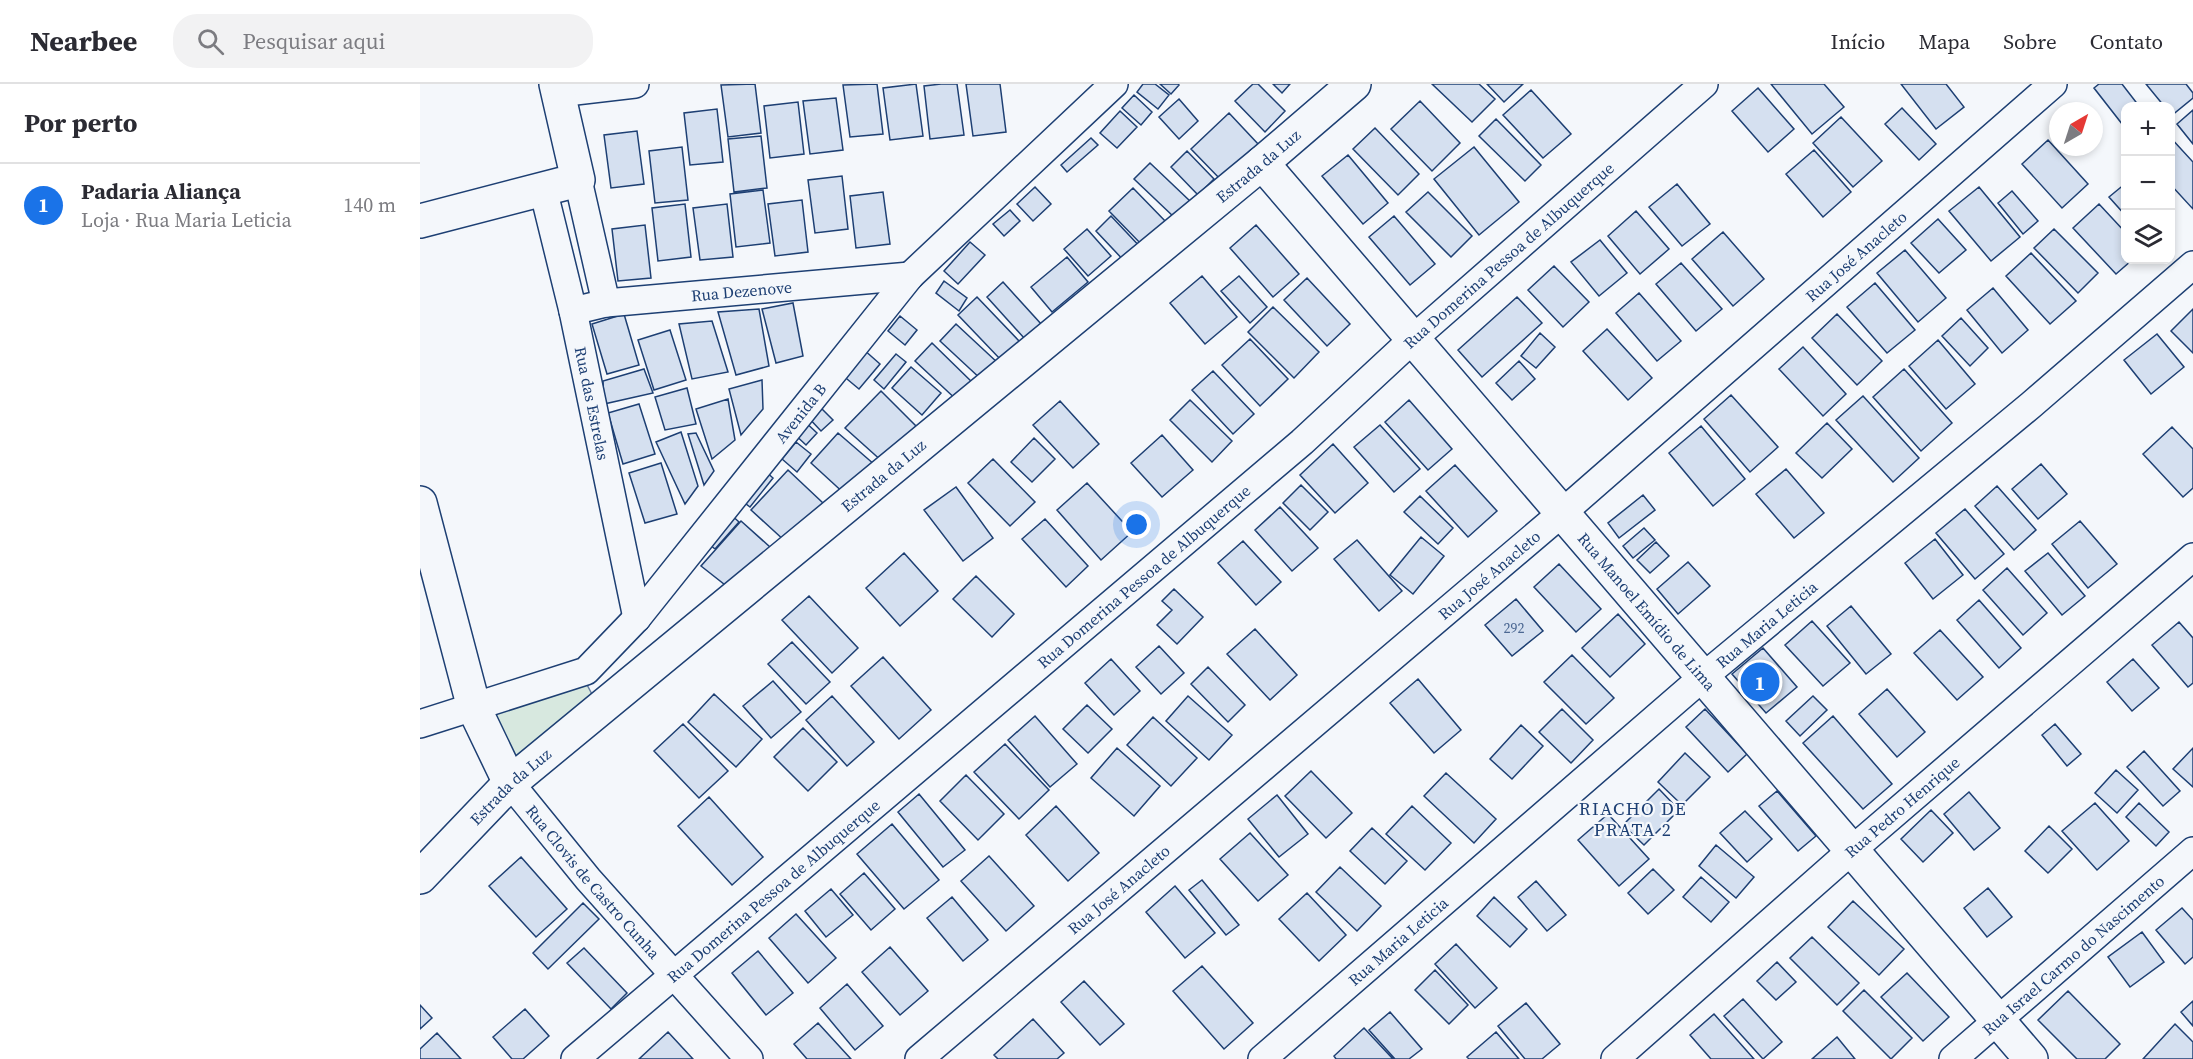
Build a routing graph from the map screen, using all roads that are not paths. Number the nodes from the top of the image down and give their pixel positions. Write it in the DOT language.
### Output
graph roads {
  1 [pos="635,84"];
  2 [pos="1114,84"];
  3 [pos="1354,84"];
  4 [pos="1704,84"];
  5 [pos="2053,84"];
  6 [pos="557,88"];
  7 [pos="1262,163"];
  8 [pos="578,180"];
  9 [pos="543,189"];
  10 [pos="420,221"];
  11 [pos="2193,266"];
  12 [pos="910,276"];
  13 [pos="606,303"];
  14 [pos="573,311"];
  15 [pos="1413,339"];
  16 [pos="420,503"];
  17 [pos="1562,513"];
  18 [pos="2193,557"];
  19 [pos="637,618"];
  20 [pos="1703,677"];
  21 [pos="474,708"];
  22 [pos="420,724"];
  23 [pos="510,783"];
  24 [pos="1852,850"];
  25 [pos="2193,851"];
  26 [pos="420,877"];
  27 [pos="674,975"];
  28 [pos="1997,1019"];
  29 [pos="576,1059"];
  30 [pos="749,1059"];
  31 [pos="919,1059"];
  32 [pos="1262,1059"];
  33 [pos="1615,1059"];
  34 [pos="1953,1059"];
  35 [pos="2031,1059"];
  1 -- 6 [label="street"];
  2 -- 12 [label="street, Avenida B"];
  3 -- 7 [label="street, Estrada da Luz"];
  4 -- 15 [label="street, Rua Domerina Pessoa de Albuquerque"];
  5 -- 17 [label="street, Rua José Anacleto"];
  6 -- 8 [label="street"];
  7 -- 15 [label="street, Rua Manoel Emídio de Lima"];
  7 -- 23 [label="street, Estrada da Luz"];
  8 -- 9 [label="street"];
  8 -- 13 [label="street"];
  9 -- 10 [label="street"];
  9 -- 14 [label="street, Rua das Estrelas"];
  11 -- 20 [label="street, Rua Maria Leticia"];
  12 -- 13 [label="street, Rua Dezenove"];
  12 -- 19 [label="street, Avenida B"];
  13 -- 14 [label="street, Rua Dezenove"];
  14 -- 19 [label="street, Rua das Estrelas"];
  15 -- 17 [label="street, Rua Manoel Emídio de Lima"];
  15 -- 27 [label="street, Rua Domerina Pessoa de Albuquerque"];
  16 -- 21 [label="street"];
  17 -- 20 [label="street, Rua Manoel Emídio de Lima"];
  17 -- 31 [label="street, Rua José Anacleto"];
  18 -- 24 [label="street, Rua Pedro Henrique"];
  19 -- 21 [label="street, Avenida B"];
  20 -- 24 [label="street, Rua Manoel Emídio de Lima"];
  20 -- 32 [label="street, Rua Maria Leticia"];
  21 -- 22 [label="street, Avenida B"];
  21 -- 23 [label="street"];
  23 -- 26 [label="street, Estrada da Luz"];
  23 -- 27 [label="street, Rua Clovis de Castro Cunha"];
  24 -- 28 [label="street, Rua Manoel Emídio de Lima"];
  24 -- 33 [label="street, Rua Pedro Henrique"];
  25 -- 28 [label="street, Rua Israel Carmo do Nascimento"];
  27 -- 29 [label="street, Rua Domerina Pessoa de Albuquerque"];
  27 -- 30 [label="street, Rua Clovis de Castro Cunha"];
  28 -- 34 [label="street, Rua Israel Carmo do Nascimento"];
  28 -- 35 [label="street, Rua Manoel Emídio de Lima"];
}
